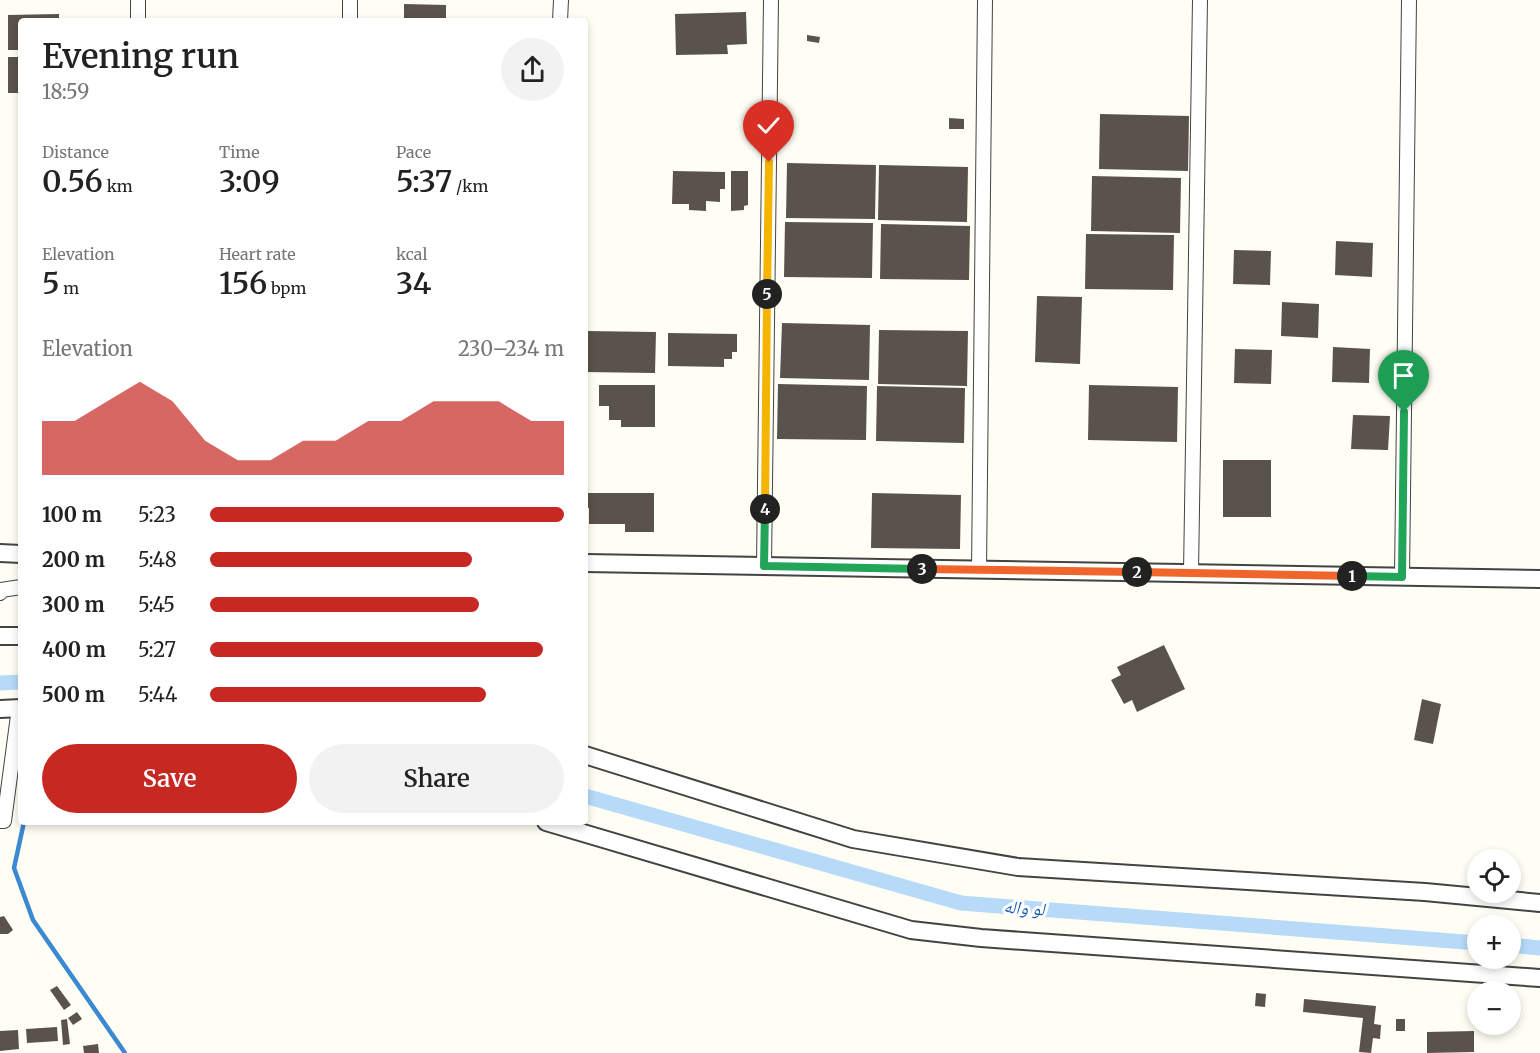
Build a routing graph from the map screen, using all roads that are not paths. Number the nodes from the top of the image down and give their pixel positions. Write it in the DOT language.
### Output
graph roads {
  1 [pos="138,0"];
  2 [pos="350,0"];
  3 [pos="561,0"];
  4 [pos="771,0"];
  5 [pos="985,0"];
  6 [pos="1200,0"];
  7 [pos="1409,0"];
  8 [pos="138,18"];
  9 [pos="350,18"];
  10 [pos="560,18"];
  11 [pos="0,553"];
  12 [pos="18,554"];
  13 [pos="588,563"];
  14 [pos="764,566"];
  15 [pos="979,570"];
  16 [pos="1191,573"];
  17 [pos="1402,577"];
  18 [pos="1540,579"];
  19 [pos="18,587"];
  20 [pos="0,592"];
  21 [pos="0,636"];
  22 [pos="18,636"];
  23 [pos="18,708"];
  24 [pos="0,709"];
  25 [pos="18,721"];
  26 [pos="588,756"];
  27 [pos="0,821"];
  28 [pos="556,825"];
  29 [pos="1540,903"];
  30 [pos="1540,978"];
  1 -- 8 [label="street"];
  2 -- 9 [label="street"];
  3 -- 10 [label="street"];
  4 -- 14 [label="street"];
  5 -- 15 [label="street"];
  6 -- 16 [label="street"];
  7 -- 17 [label="street"];
  11 -- 12 [label="street"];
  13 -- 14 [label="street"];
  14 -- 15 [label="street"];
  15 -- 16 [label="street"];
  16 -- 17 [label="street"];
  17 -- 18 [label="street"];
  19 -- 20 [label="street"];
  21 -- 22 [label="street"];
  23 -- 24 [label="street"];
  25 -- 27 [label="street"];
  26 -- 29 [label="street"];
  28 -- 30 [label="street"];
}
